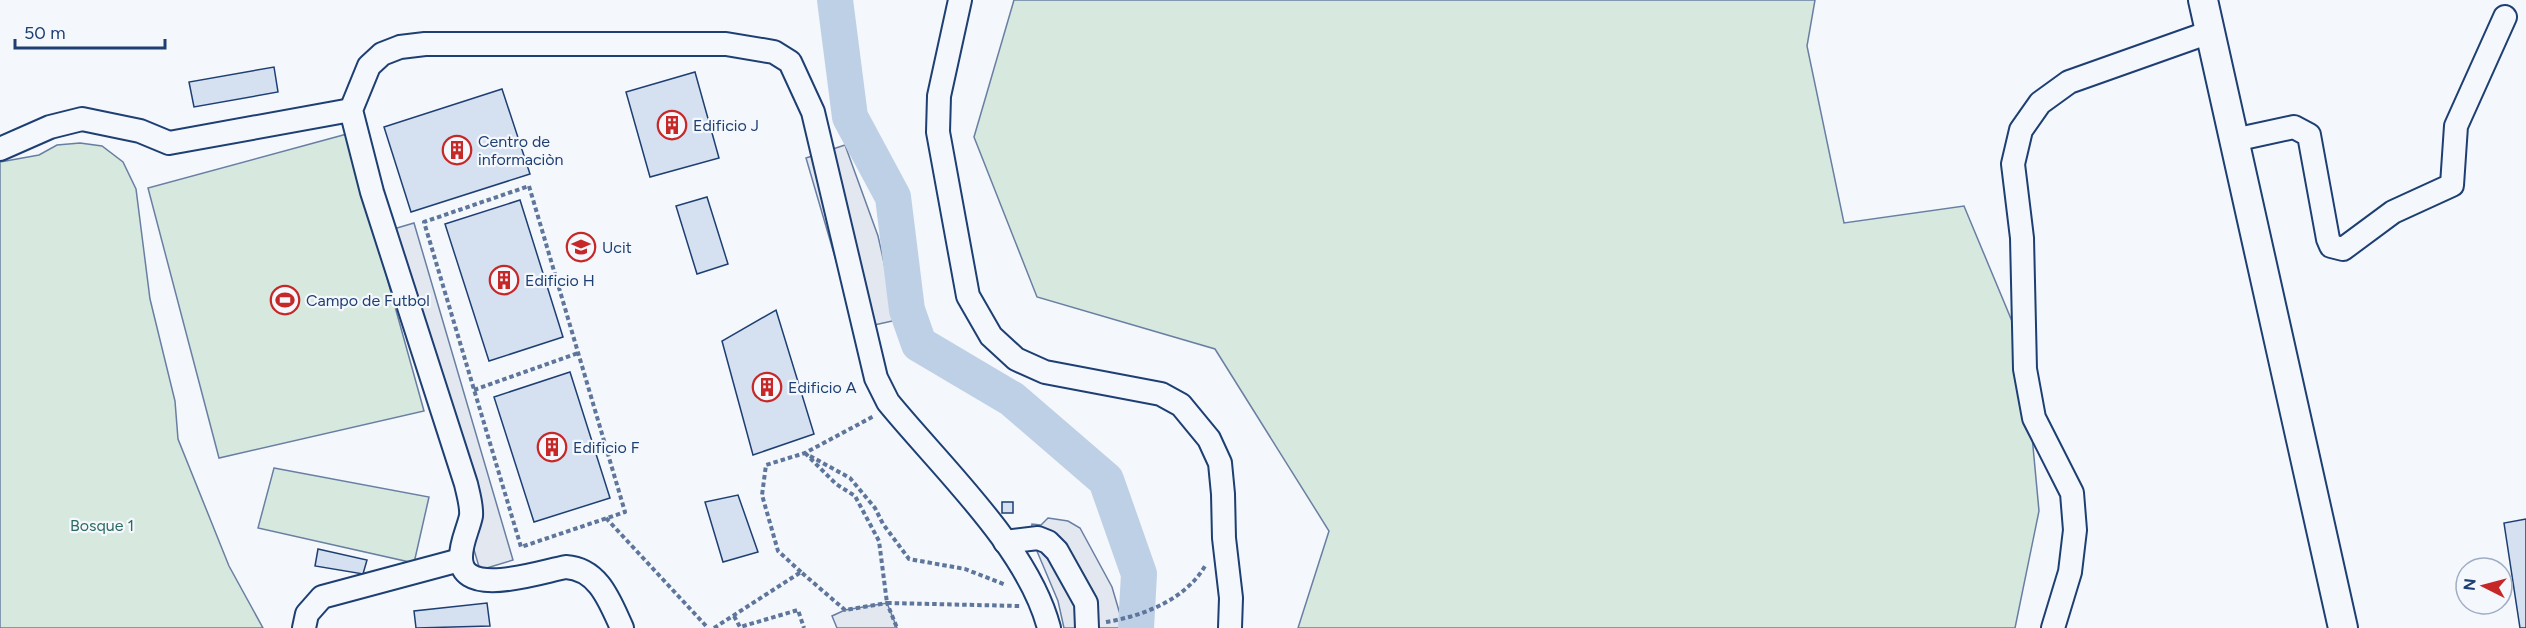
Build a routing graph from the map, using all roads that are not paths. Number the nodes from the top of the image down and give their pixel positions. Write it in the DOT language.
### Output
graph roads {
  1 [pos="960,0"];
  2 [pos="2203,0"];
  3 [pos="2505,17"];
  4 [pos="2210,32"];
  5 [pos="351,110"];
  6 [pos="2234,140"];
  7 [pos="0,149"];
  8 [pos="1005,542"];
  9 [pos="460,560"];
  10 [pos="1046,619"];
  11 [pos="304,628"];
  12 [pos="622,628"];
  13 [pos="1087,628"];
  14 [pos="1230,628"];
  15 [pos="2053,628"];
  16 [pos="2343,628"];
  1 -- 14 [label="street"];
  2 -- 4 [label="main road"];
  3 -- 6 [label="street"];
  4 -- 6 [label="main road"];
  4 -- 15 [label="street"];
  5 -- 7 [label="street"];
  5 -- 8 [label="street"];
  5 -- 9 [label="street"];
  6 -- 16 [label="main road"];
  8 -- 10 [label="street"];
  8 -- 13 [label="street"];
  9 -- 11 [label="street"];
  9 -- 12 [label="street"];
}
